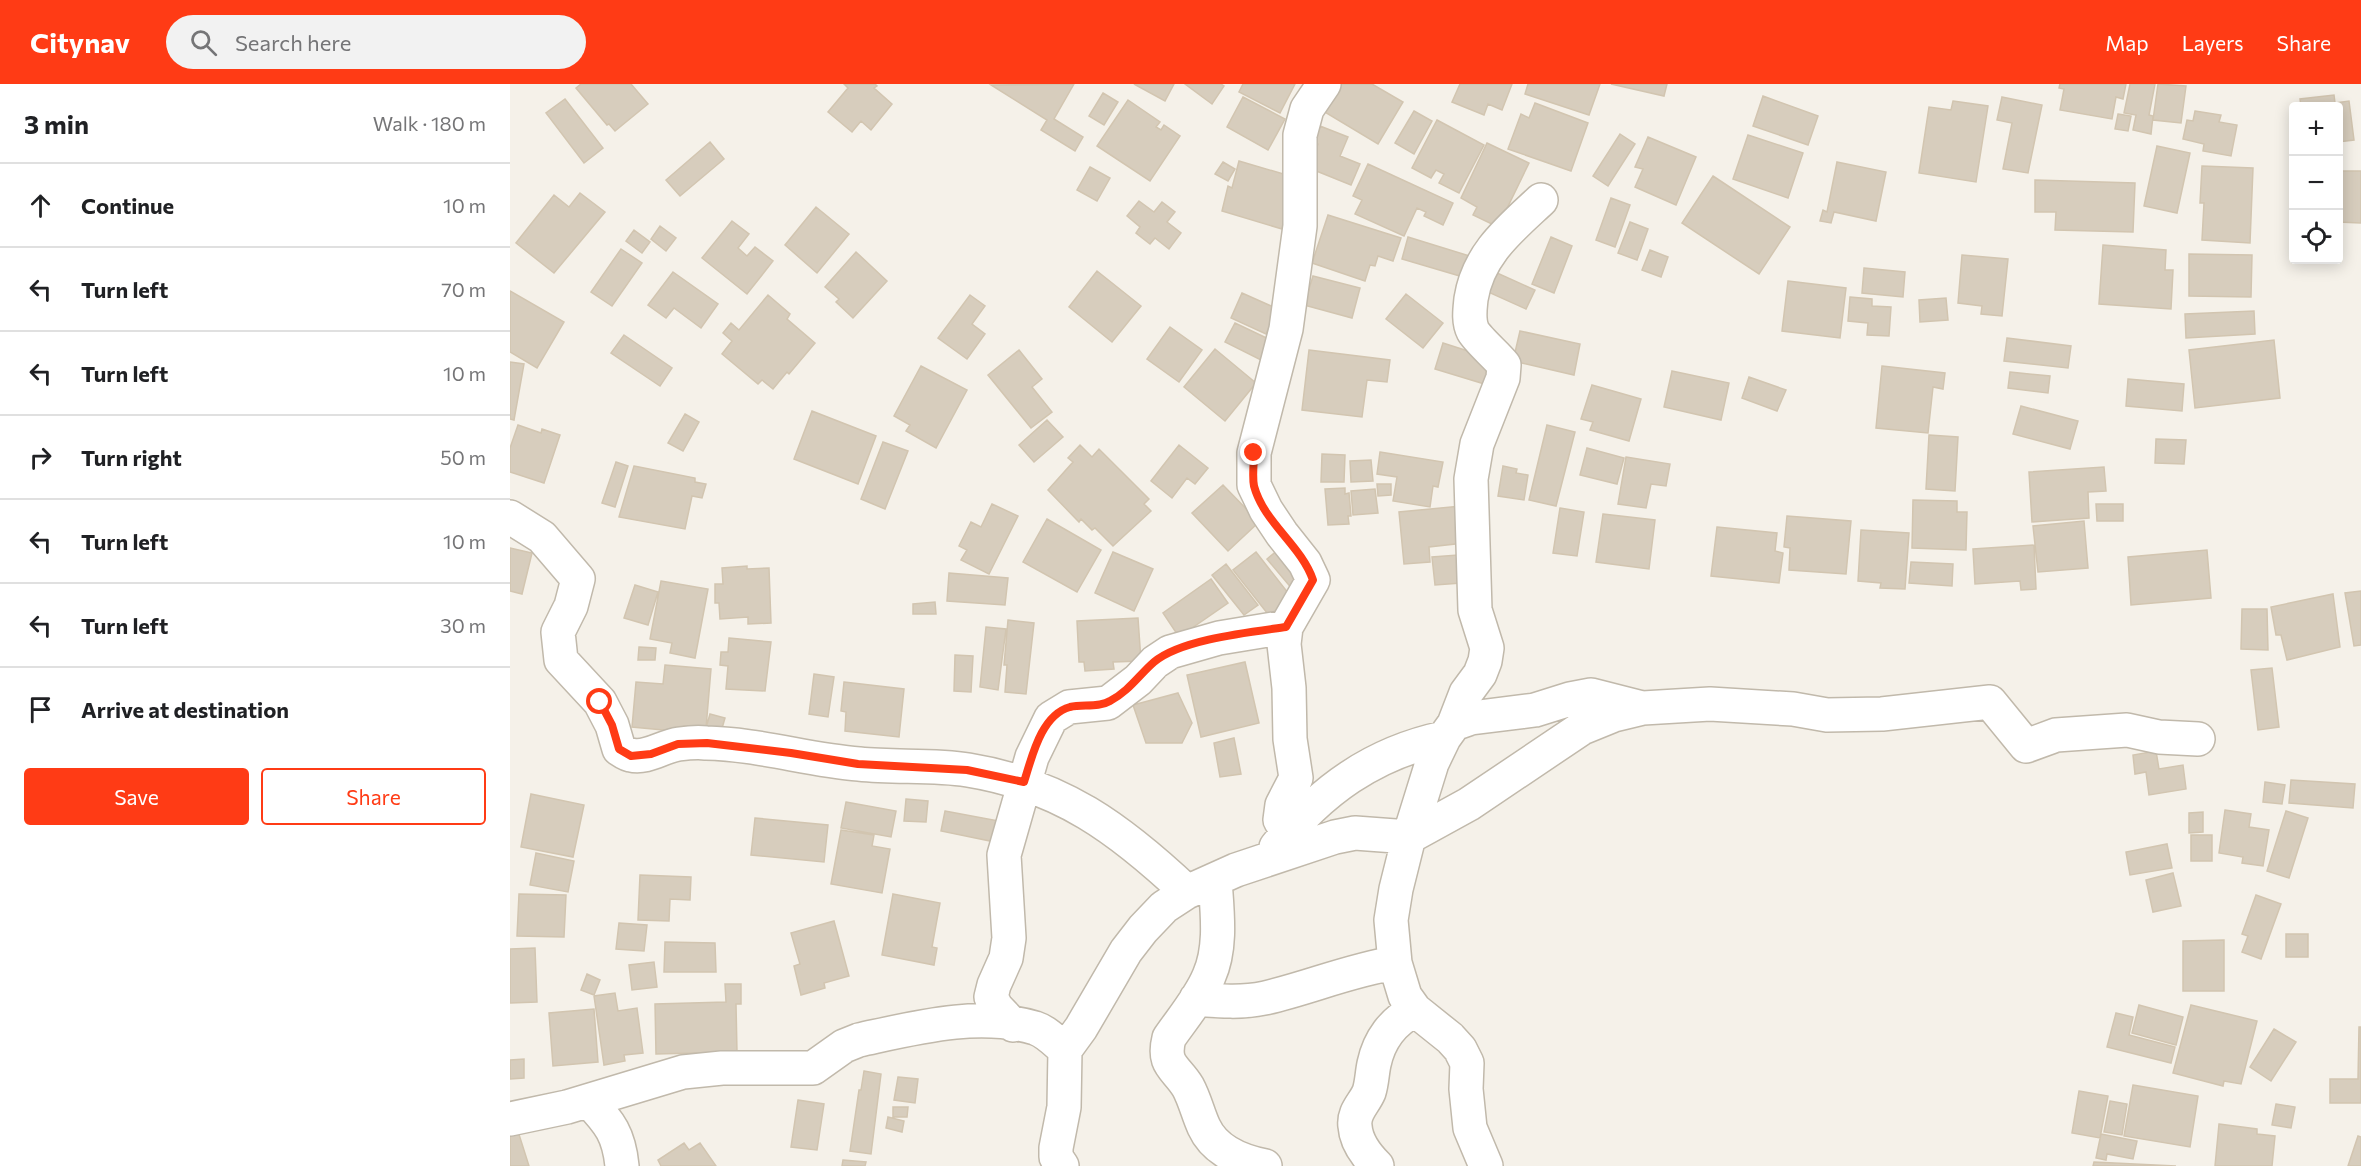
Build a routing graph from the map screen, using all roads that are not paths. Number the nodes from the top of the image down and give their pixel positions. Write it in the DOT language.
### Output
graph roads {
  1 [pos="1324,84"];
  2 [pos="1541,200"];
  3 [pos="510,517"];
  4 [pos="1286,627"];
  5 [pos="1643,708"];
  6 [pos="1449,731"];
  7 [pos="2198,739"];
  8 [pos="1024,782"];
  9 [pos="1288,832"];
  10 [pos="1409,837"];
  11 [pos="1266,860"];
  12 [pos="1201,886"];
  13 [pos="1395,963"];
  14 [pos="1196,999"];
  15 [pos="1415,1010"];
  16 [pos="1013,1025"];
  17 [pos="1065,1050"];
  18 [pos="590,1101"];
  19 [pos="510,1119"];
  20 [pos="622,1166"];
  21 [pos="1062,1166"];
  22 [pos="1265,1166"];
  23 [pos="1377,1166"];
  24 [pos="1486,1166"];
  1 -- 4 [label="street"];
  2 -- 6 [label="street"];
  3 -- 8 [label="street"];
  4 -- 8 [label="street"];
  4 -- 9 [label="street"];
  5 -- 6 [label="street"];
  5 -- 7 [label="street"];
  5 -- 10 [label="street"];
  6 -- 9 [label="street"];
  6 -- 10 [label="street"];
  8 -- 12 [label="street"];
  8 -- 16 [label="street"];
  9 -- 11 [label="street"];
  10 -- 11 [label="street"];
  10 -- 13 [label="street"];
  11 -- 12 [label="street"];
  12 -- 14 [label="street"];
  12 -- 17 [label="street"];
  13 -- 14 [label="street"];
  13 -- 15 [label="street"];
  14 -- 22 [label="street"];
  15 -- 23 [label="street"];
  15 -- 24 [label="street"];
  16 -- 17 [label="street"];
  16 -- 18 [label="street"];
  17 -- 21 [label="street"];
  18 -- 19 [label="street"];
  18 -- 20 [label="street"];
}
